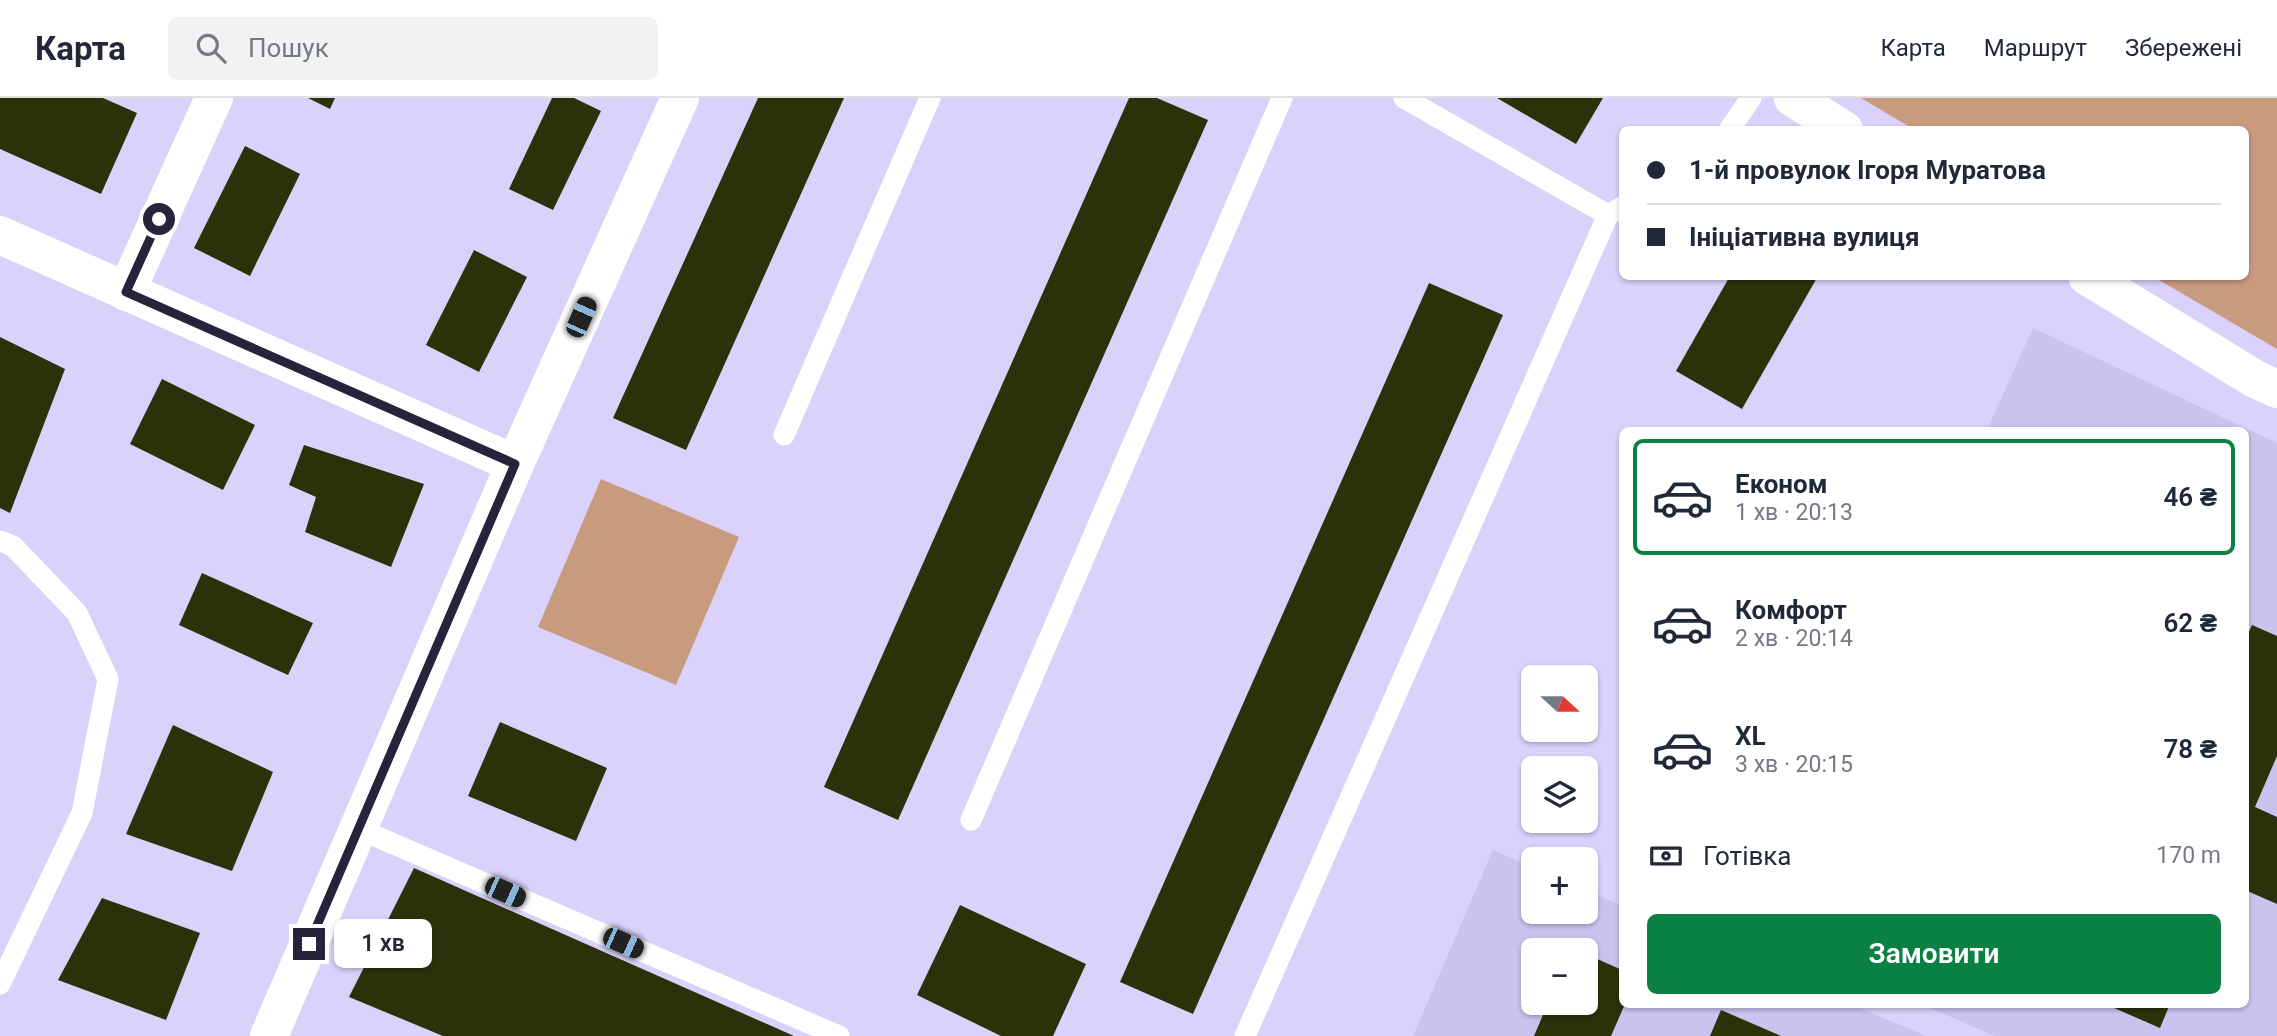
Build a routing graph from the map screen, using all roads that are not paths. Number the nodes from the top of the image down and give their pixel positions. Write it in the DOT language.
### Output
graph roads {
  1 [pos="214,98"];
  2 [pos="680,98"];
  3 [pos="930,98"];
  4 [pos="1283,98"];
  5 [pos="1404,98"];
  6 [pos="1751,98"];
  7 [pos="1793,98"];
  8 [pos="1732,126"];
  9 [pos="1838,126"];
  10 [pos="1615,211"];
  11 [pos="0,236"];
  12 [pos="2094,280"];
  13 [pos="126,292"];
  14 [pos="2277,389"];
  15 [pos="784,435"];
  16 [pos="515,464"];
  17 [pos="0,541"];
  18 [pos="971,820"];
  19 [pos="359,829"];
  20 [pos="0,984"];
  21 [pos="269,1036"];
  22 [pos="839,1036"];
  23 [pos="1245,1036"];
  1 -- 13 [label="street"];
  2 -- 16 [label="street"];
  3 -- 15 [label="lane"];
  4 -- 18 [label="lane"];
  5 -- 10 [label="lane"];
  6 -- 8 [label="lane"];
  7 -- 9 [label="street"];
  10 -- 23 [label="lane"];
  11 -- 13 [label="street"];
  12 -- 14 [label="street"];
  13 -- 16 [label="street"];
  16 -- 19 [label="street"];
  17 -- 20 [label="lane"];
  19 -- 21 [label="street"];
  19 -- 22 [label="lane"];
}
